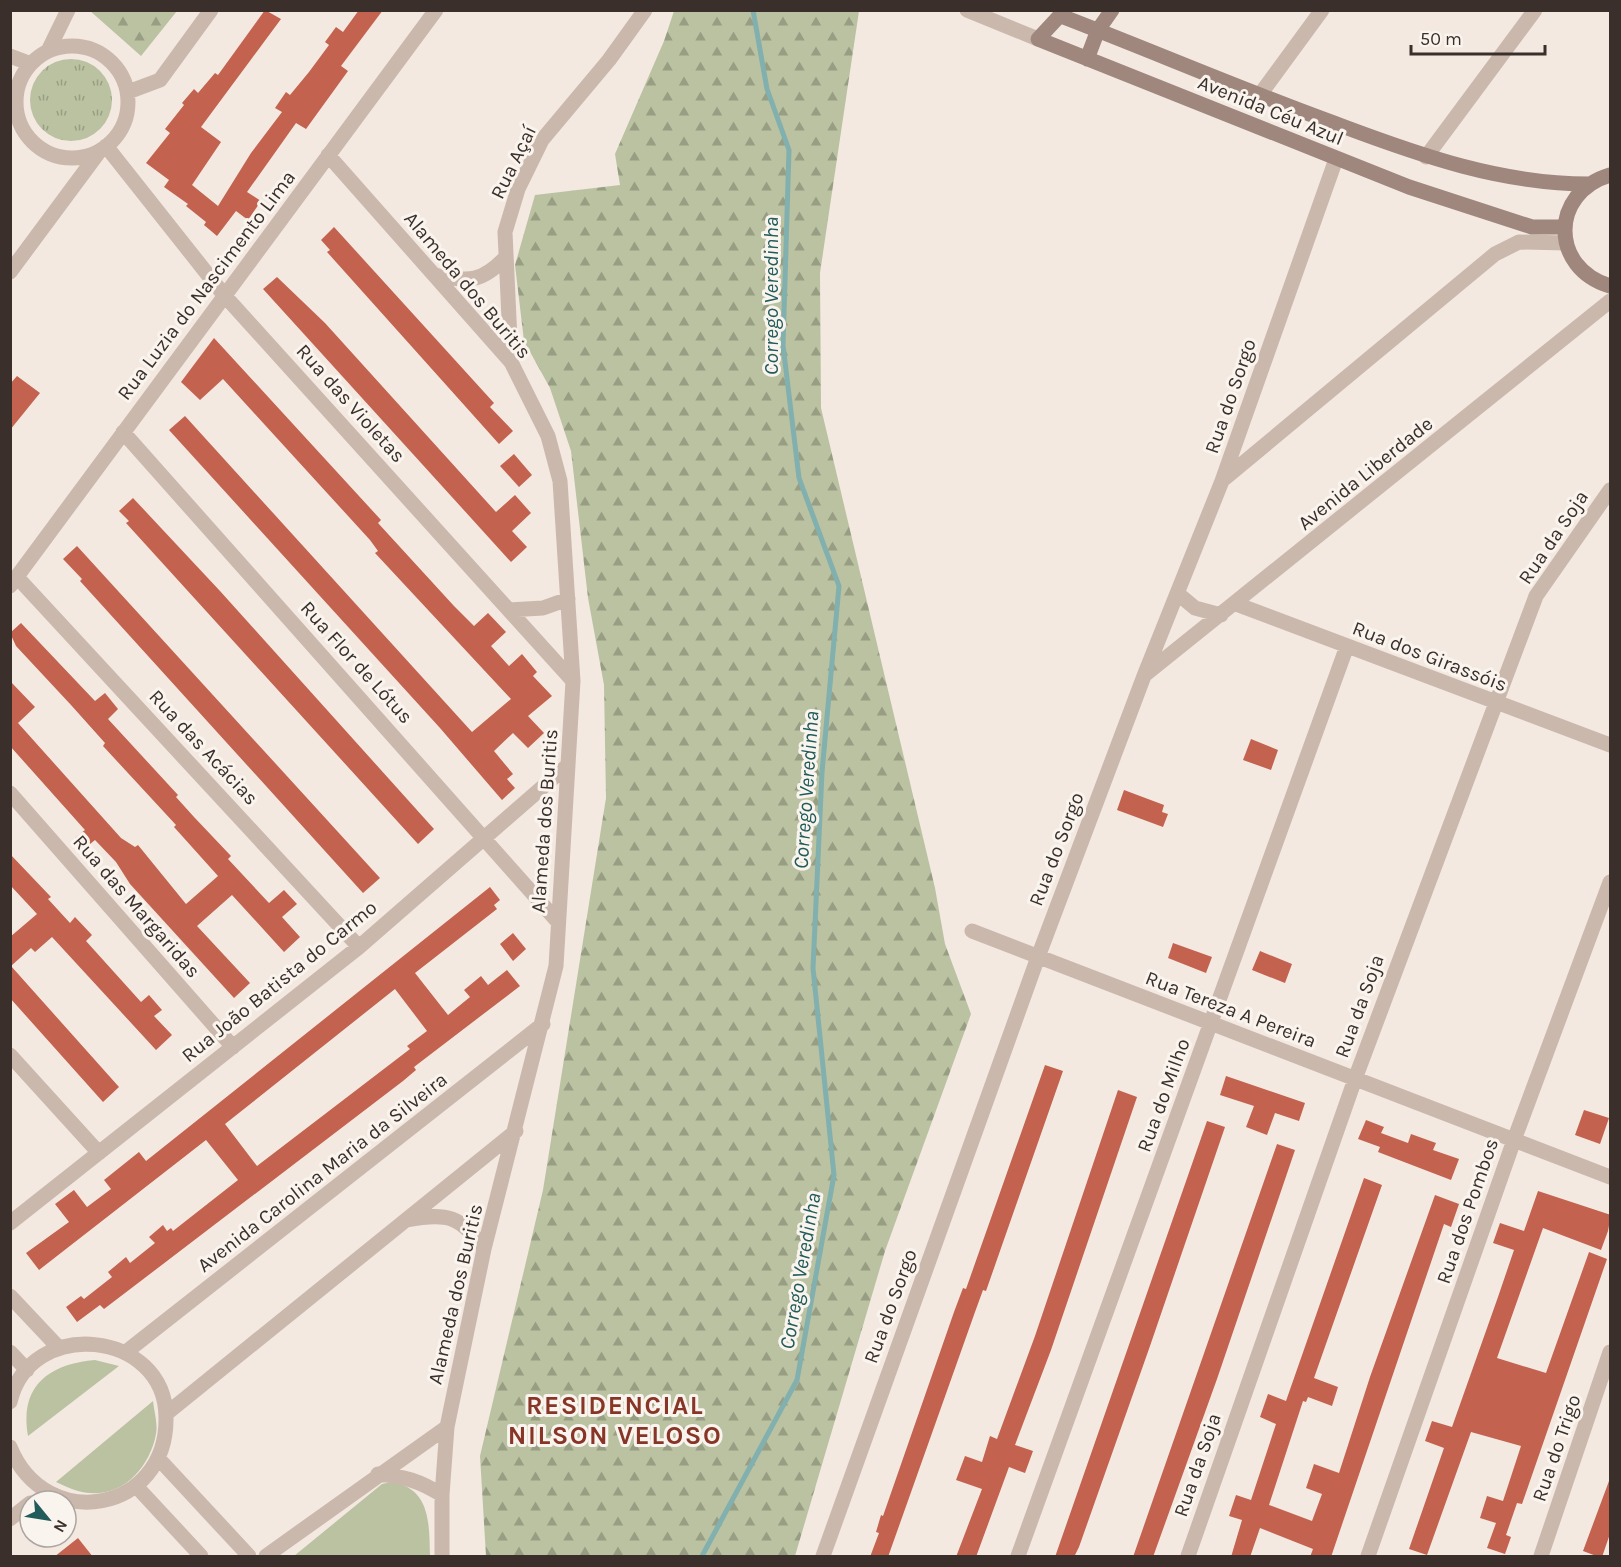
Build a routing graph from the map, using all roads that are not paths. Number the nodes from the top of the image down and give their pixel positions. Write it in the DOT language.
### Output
graph roads {
  1 [pos="68,10"];
  2 [pos="211,10"];
  3 [pos="436,10"];
  4 [pos="645,10"];
  5 [pos="967,10"];
  6 [pos="1112,10"];
  7 [pos="1322,10"];
  8 [pos="1535,10"];
  9 [pos="1058,12"];
  10 [pos="1098,30"];
  11 [pos="1038,39"];
  12 [pos="48,51"];
  13 [pos="10,56"];
  14 [pos="1087,59"];
  15 [pos="26,70"];
  16 [pos="10,92"];
  17 [pos="128,92"];
  18 [pos="1259,96"];
  19 [pos="102,149"];
  20 [pos="328,155"];
  21 [pos="1426,157"];
  22 [pos="1336,159"];
  23 [pos="1610,174"];
  24 [pos="1589,184"];
  25 [pos="1565,227"];
  26 [pos="1566,243"];
  27 [pos="506,257"];
  28 [pos="10,272"];
  29 [pos="434,275"];
  30 [pos="1611,286"];
  31 [pos="224,295"];
  32 [pos="1611,301"];
  33 [pos="511,362"];
  34 [pos="123,432"];
  35 [pos="1222,481"];
  36 [pos="1611,490"];
  37 [pos="14,581"];
  38 [pos="1177,593"];
  39 [pos="568,599"];
  40 [pos="1236,604"];
  41 [pos="509,610"];
  42 [pos="1221,615"];
  43 [pos="1347,646"];
  44 [pos="1144,676"];
  45 [pos="573,681"];
  46 [pos="1494,703"];
  47 [pos="1611,745"];
  48 [pos="568,765"];
  49 [pos="10,793"];
  50 [pos="485,836"];
  51 [pos="1611,882"];
  52 [pos="558,922"];
  53 [pos="972,931"];
  54 [pos="359,947"];
  55 [pos="1038,957"];
  56 [pos="1212,1023"];
  57 [pos="543,1024"];
  58 [pos="233,1047"];
  59 [pos="10,1055"];
  60 [pos="1355,1078"];
  61 [pos="516,1131"];
  62 [pos="1514,1140"];
  63 [pos="99,1153"];
  64 [pos="1611,1177"];
  65 [pos="404,1221"];
  66 [pos="10,1222"];
  67 [pos="484,1249"];
  68 [pos="10,1296"];
  69 [pos="59,1348"];
  70 [pos="10,1352"];
  71 [pos="126,1352"];
  72 [pos="1611,1352"];
  73 [pos="27,1370"];
  74 [pos="10,1401"];
  75 [pos="166,1414"];
  76 [pos="447,1427"];
  77 [pos="10,1447"];
  78 [pos="158,1458"];
  79 [pos="378,1474"];
  80 [pos="136,1486"];
  81 [pos="32,1489"];
  82 [pos="441,1495"];
  83 [pos="78,1502"];
  84 [pos="824,1556"];
  85 [pos="201,1557"];
  86 [pos="249,1557"];
  87 [pos="266,1557"];
  88 [pos="442,1557"];
  89 [pos="1018,1557"];
  90 [pos="1188,1557"];
  91 [pos="1368,1557"];
  92 [pos="1541,1557"];
  1 -- 12 [label="street"];
  2 -- 17 [label="street"];
  3 -- 20 [label="street, Rua Luzia do Nascimento Lima"];
  4 -- 27 [label="street, Rua Açaí"];
  5 -- 11 [label="street, Avenida Céu Azul"];
  6 -- 10 [label="street"];
  7 -- 18 [label="street"];
  8 -- 21 [label="street"];
  9 -- 10 [label="street, Avenida Céu Azul"];
  9 -- 11 [label="street"];
  10 -- 14 [label="street"];
  10 -- 18 [label="street, Avenida Céu Azul"];
  11 -- 14 [label="street, Avenida Céu Azul"];
  12 -- 15 [label="street"];
  12 -- 17 [label="street"];
  13 -- 15 [label="street"];
  14 -- 22 [label="street, Avenida Céu Azul"];
  15 -- 16 [label="street"];
  15 -- 19 [label="street"];
  17 -- 19 [label="street"];
  18 -- 21 [label="street, Avenida Céu Azul"];
  19 -- 28 [label="street"];
  19 -- 31 [label="street, Rua das Violetas"];
  20 -- 29 [label="street, Alameda dos Buritis"];
  20 -- 31 [label="street, Rua Luzia do Nascimento Lima"];
  21 -- 24 [label="street, Avenida Céu Azul"];
  22 -- 25 [label="street, Avenida Céu Azul"];
  22 -- 35 [label="street, Rua do Sorgo"];
  23 -- 24 [label="street"];
  24 -- 25 [label="street"];
  25 -- 26 [label="street"];
  26 -- 30 [label="street"];
  26 -- 35 [label="street"];
  27 -- 29 [label="street"];
  27 -- 33 [label="street, Rua Açaí"];
  29 -- 33 [label="street, Alameda dos Buritis"];
  31 -- 34 [label="street, Rua Luzia do Nascimento Lima"];
  31 -- 41 [label="street, Rua das Violetas"];
  32 -- 40 [label="street, Avenida Liberdade"];
  33 -- 39 [label="street, Alameda dos Buritis"];
  34 -- 37 [label="street, Rua Luzia do Nascimento Lima"];
  34 -- 50 [label="street, Rua Flor de Lótus"];
  35 -- 38 [label="street, Rua do Sorgo"];
  36 -- 46 [label="street, Rua da Soja"];
  37 -- 54 [label="street, Rua das Acácias"];
  38 -- 42 [label="street"];
  38 -- 44 [label="street, Rua do Sorgo"];
  39 -- 41 [label="street"];
  39 -- 45 [label="street, Alameda dos Buritis"];
  40 -- 42 [label="street, Avenida Liberdade"];
  40 -- 43 [label="street, Rua dos Girassóis"];
  41 -- 45 [label="street, Rua das Violetas"];
  42 -- 44 [label="street, Avenida Liberdade"];
  43 -- 46 [label="street, Rua dos Girassóis"];
  43 -- 56 [label="street, Rua do Milho"];
  44 -- 55 [label="street, Rua do Sorgo"];
  45 -- 48 [label="street, Alameda dos Buritis"];
  46 -- 47 [label="street, Rua dos Girassóis"];
  46 -- 60 [label="street, Rua da Soja"];
  48 -- 50 [label="street, Rua João Batista do Carmo"];
  48 -- 52 [label="street, Alameda dos Buritis"];
  49 -- 58 [label="street, Rua das Margaridas"];
  50 -- 52 [label="street, Rua Flor de Lótus"];
  50 -- 54 [label="street, Rua João Batista do Carmo"];
  51 -- 62 [label="street, Rua dos Pombos"];
  52 -- 57 [label="street, Alameda dos Buritis"];
  53 -- 55 [label="street, Rua Tereza A Pereira"];
  54 -- 58 [label="street, Rua João Batista do Carmo"];
  55 -- 56 [label="street, Rua Tereza A Pereira"];
  55 -- 84 [label="street, Rua do Sorgo"];
  56 -- 60 [label="street, Rua Tereza A Pereira"];
  56 -- 89 [label="street, Rua do Milho"];
  57 -- 61 [label="street, Alameda dos Buritis"];
  57 -- 71 [label="street, Avenida Carolina Maria da Silveira"];
  58 -- 63 [label="street, Rua João Batista do Carmo"];
  59 -- 63 [label="street"];
  60 -- 62 [label="street, Rua Tereza A Pereira"];
  60 -- 90 [label="street, Rua da Soja"];
  61 -- 65 [label="street"];
  61 -- 67 [label="street, Alameda dos Buritis"];
  62 -- 64 [label="street, Rua Tereza A Pereira"];
  62 -- 91 [label="street, Rua dos Pombos"];
  63 -- 66 [label="street, Rua João Batista do Carmo"];
  65 -- 67 [label="street"];
  65 -- 75 [label="street"];
  67 -- 76 [label="street, Alameda dos Buritis"];
  68 -- 69 [label="street"];
  69 -- 71 [label="street"];
  69 -- 73 [label="street"];
  70 -- 73 [label="street"];
  71 -- 75 [label="street"];
  72 -- 92 [label="street, Rua do Trigo"];
  73 -- 74 [label="street"];
  75 -- 78 [label="street"];
  76 -- 79 [label="street"];
  76 -- 82 [label="street, Alameda dos Buritis"];
  77 -- 81 [label="street"];
  78 -- 80 [label="street"];
  78 -- 86 [label="street"];
  79 -- 82 [label="street"];
  79 -- 87 [label="street"];
  80 -- 83 [label="street"];
  80 -- 85 [label="street"];
  82 -- 88 [label="street, Alameda dos Buritis"];
}
